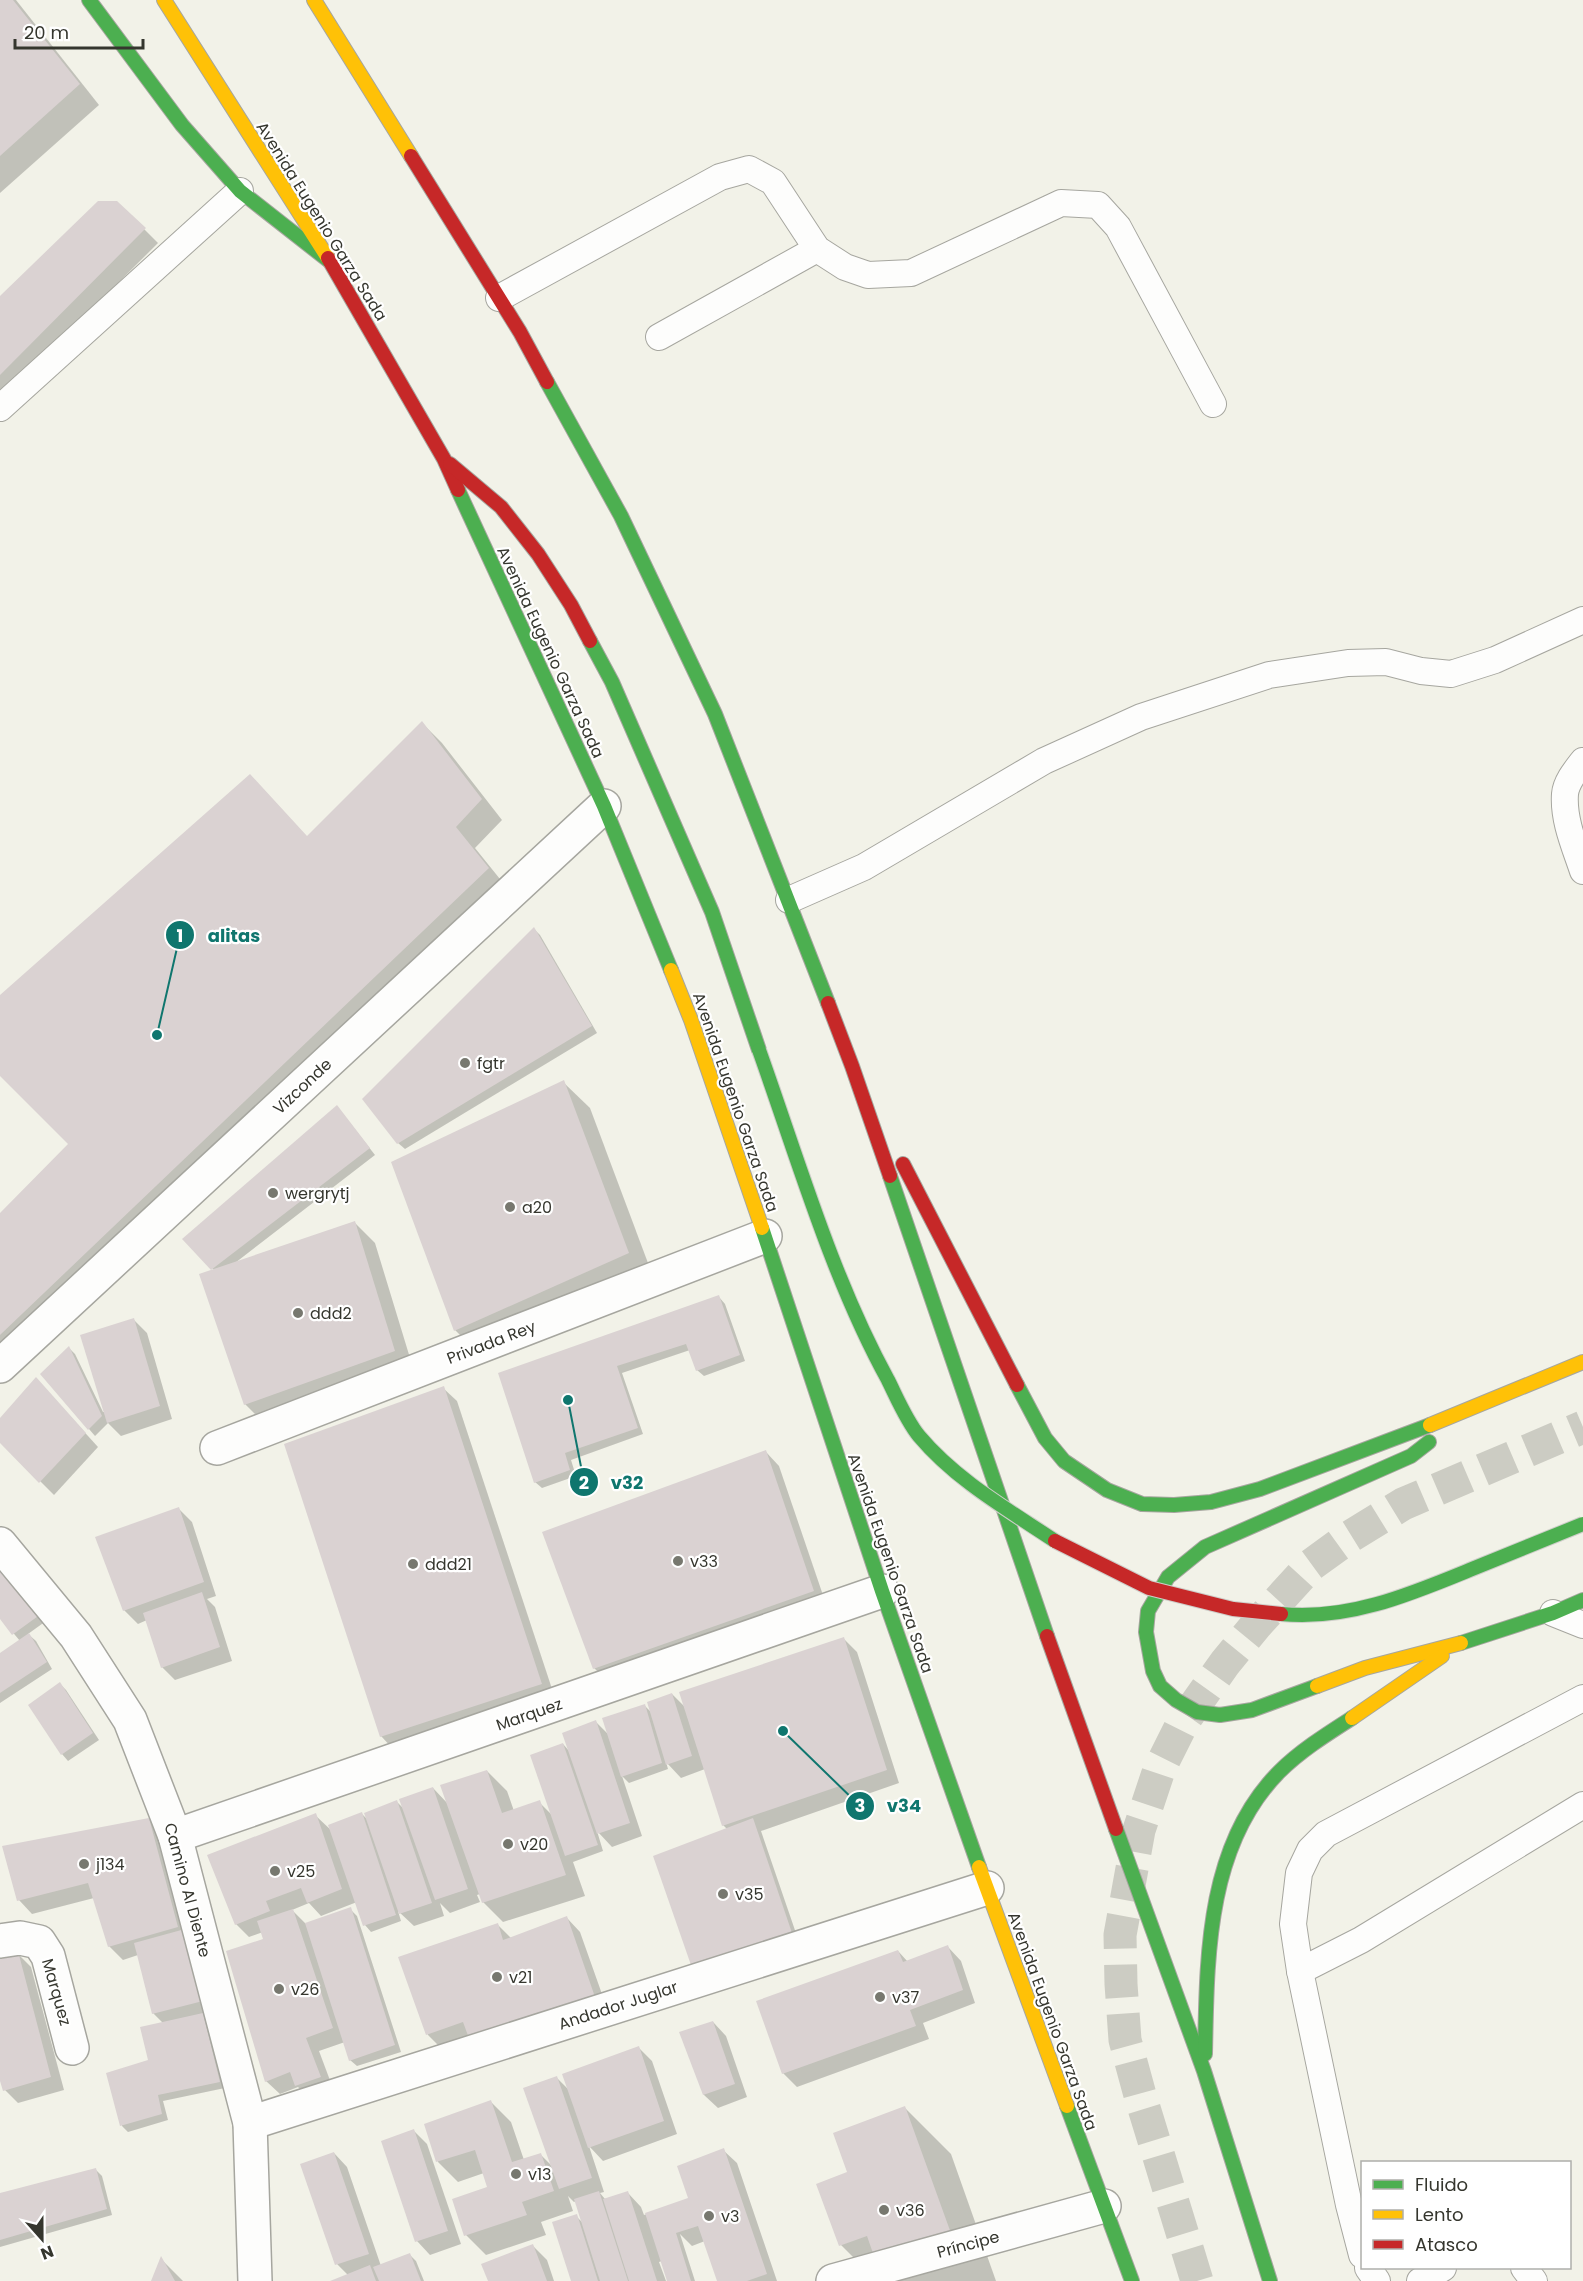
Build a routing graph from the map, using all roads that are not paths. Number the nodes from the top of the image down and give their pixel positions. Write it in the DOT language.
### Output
graph roads {
  1 [pos="89,0"];
  2 [pos="164,0"];
  3 [pos="319,2"];
  4 [pos="240,191"];
  5 [pos="817,249"];
  6 [pos="331,262"];
  7 [pos="499,298"];
  8 [pos="659,337"];
  9 [pos="1213,404"];
  10 [pos="0,408"];
  11 [pos="444,459"];
  12 [pos="1583,620"];
  13 [pos="1583,761"];
  14 [pos="604,806"];
  15 [pos="1583,872"];
  16 [pos="789,900"];
  17 [pos="852,1066"];
  18 [pos="765,1236"];
  19 [pos="1583,1362"];
  20 [pos="0,1366"];
  21 [pos="1471,1410"];
  22 [pos="217,1448"];
  23 [pos="1583,1524"];
  24 [pos="0,1544"];
  25 [pos="882,1591"];
  26 [pos="1583,1600"];
  27 [pos="1553,1613"];
  28 [pos="1583,1625"];
  29 [pos="1461,1643"];
  30 [pos="1583,1698"];
  31 [pos="1583,1805"];
  32 [pos="176,1836"];
  33 [pos="987,1888"];
  34 [pos="0,1941"];
  35 [pos="1300,1971"];
  36 [pos="72,2048"];
  37 [pos="1204,2071"];
  38 [pos="250,2123"];
  39 [pos="1104,2206"];
  40 [pos="1361,2251"];
  41 [pos="1441,2269"];
  42 [pos="1525,2269"];
  43 [pos="255,2281"];
  44 [pos="833,2281"];
  45 [pos="1132,2281"];
  46 [pos="1270,2281"];
  47 [pos="1420,2281"];
  48 [pos="1534,2281"];
  1 -- 4 [label="main road"];
  2 -- 6 [label="main road, Avenida Eugenio Garza Sada"];
  3 -- 7 [label="main road"];
  4 -- 6 [label="main road"];
  4 -- 10 [label="lane"];
  5 -- 7 [label="lane"];
  5 -- 8 [label="lane"];
  5 -- 9 [label="lane"];
  6 -- 11 [label="main road, Avenida Eugenio Garza Sada"];
  7 -- 16 [label="main road"];
  11 -- 14 [label="main road, Avenida Eugenio Garza Sada"];
  11 -- 23 [label="main road, bridge"];
  12 -- 16 [label="lane"];
  13 -- 15 [label="lane"];
  14 -- 18 [label="main road, Avenida Eugenio Garza Sada"];
  14 -- 20 [label="street, Vizconde"];
  16 -- 17 [label="main road"];
  17 -- 21 [label="main road"];
  17 -- 37 [label="main road"];
  18 -- 22 [label="street, Privada Rey"];
  18 -- 25 [label="main road, Avenida Eugenio Garza Sada"];
  19 -- 21 [label="main road"];
  21 -- 29 [label="main road"];
  24 -- 32 [label="street, Camino Al Diente"];
  25 -- 32 [label="street, Marquez"];
  25 -- 33 [label="main road, Avenida Eugenio Garza Sada"];
  26 -- 27 [label="main road"];
  27 -- 28 [label="lane"];
  27 -- 29 [label="main road"];
  29 -- 37 [label="main road"];
  30 -- 35 [label="lane"];
  31 -- 35 [label="lane"];
  32 -- 38 [label="street, Camino Al Diente"];
  33 -- 38 [label="street, Andador Juglar"];
  33 -- 39 [label="main road, Avenida Eugenio Garza Sada"];
  34 -- 36 [label="street, Marquez"];
  35 -- 40 [label="lane"];
  37 -- 46 [label="main road"];
  38 -- 43 [label="street, Camino Al Diente"];
  39 -- 44 [label="street, Príncipe"];
  39 -- 45 [label="main road, Avenida Eugenio Garza Sada"];
  41 -- 47 [label="lane"];
  42 -- 48 [label="lane"];
}
